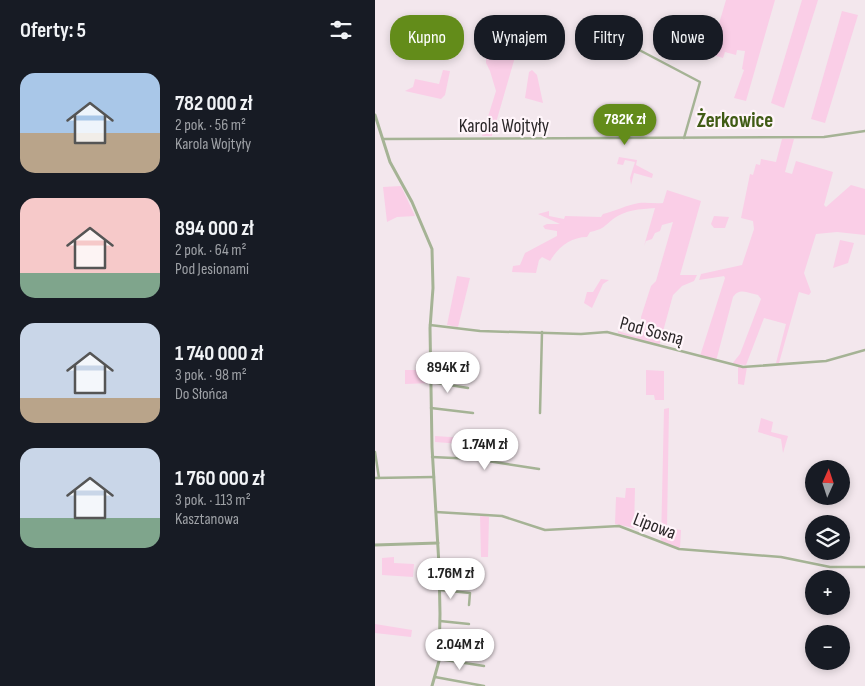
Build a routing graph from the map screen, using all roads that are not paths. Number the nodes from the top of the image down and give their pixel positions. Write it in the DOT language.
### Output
graph roads {
  1 [pos="643,52"];
  2 [pos="375,115"];
  3 [pos="865,132"];
  4 [pos="684,138"];
  5 [pos="383,139"];
  6 [pos="430,324"];
  7 [pos="542,332"];
  8 [pos="865,350"];
  9 [pos="431,382"];
  10 [pos="468,388"];
  11 [pos="431,408"];
  12 [pos="473,413"];
  13 [pos="540,413"];
  14 [pos="375,452"];
  15 [pos="432,457"];
  16 [pos="539,468"];
  17 [pos="434,476"];
  18 [pos="377,478"];
  19 [pos="436,512"];
  20 [pos="438,543"];
  21 [pos="375,545"];
  22 [pos="439,566"];
  23 [pos="865,567"];
  24 [pos="465,569"];
  25 [pos="440,590"];
  26 [pos="469,605"];
  27 [pos="440,621"];
  28 [pos="469,624"];
  29 [pos="439,659"];
  30 [pos="484,666"];
  31 [pos="435,677"];
  32 [pos="432,686"];
  33 [pos="484,686"];
  1 -- 4 [label="street"];
  2 -- 5 [label="street"];
  3 -- 4 [label="street, Karola Wojtyły"];
  4 -- 5 [label="street, Karola Wojtyły"];
  5 -- 6 [label="street"];
  6 -- 7 [label="street, Pod Sosną"];
  6 -- 9 [label="street"];
  7 -- 8 [label="street, Pod Sosną"];
  7 -- 13 [label="street"];
  9 -- 10 [label="street"];
  9 -- 11 [label="street"];
  11 -- 12 [label="street"];
  11 -- 15 [label="street"];
  14 -- 18 [label="street"];
  15 -- 16 [label="street"];
  15 -- 17 [label="street"];
  17 -- 18 [label="street"];
  17 -- 19 [label="street"];
  19 -- 20 [label="street"];
  19 -- 23 [label="street, Lipowa"];
  20 -- 21 [label="street"];
  20 -- 22 [label="street"];
  22 -- 24 [label="street"];
  22 -- 25 [label="street"];
  25 -- 26 [label="street"];
  25 -- 27 [label="street"];
  27 -- 28 [label="street"];
  27 -- 29 [label="street"];
  29 -- 30 [label="street"];
  29 -- 31 [label="street"];
  31 -- 32 [label="street"];
  31 -- 33 [label="street"];
}
